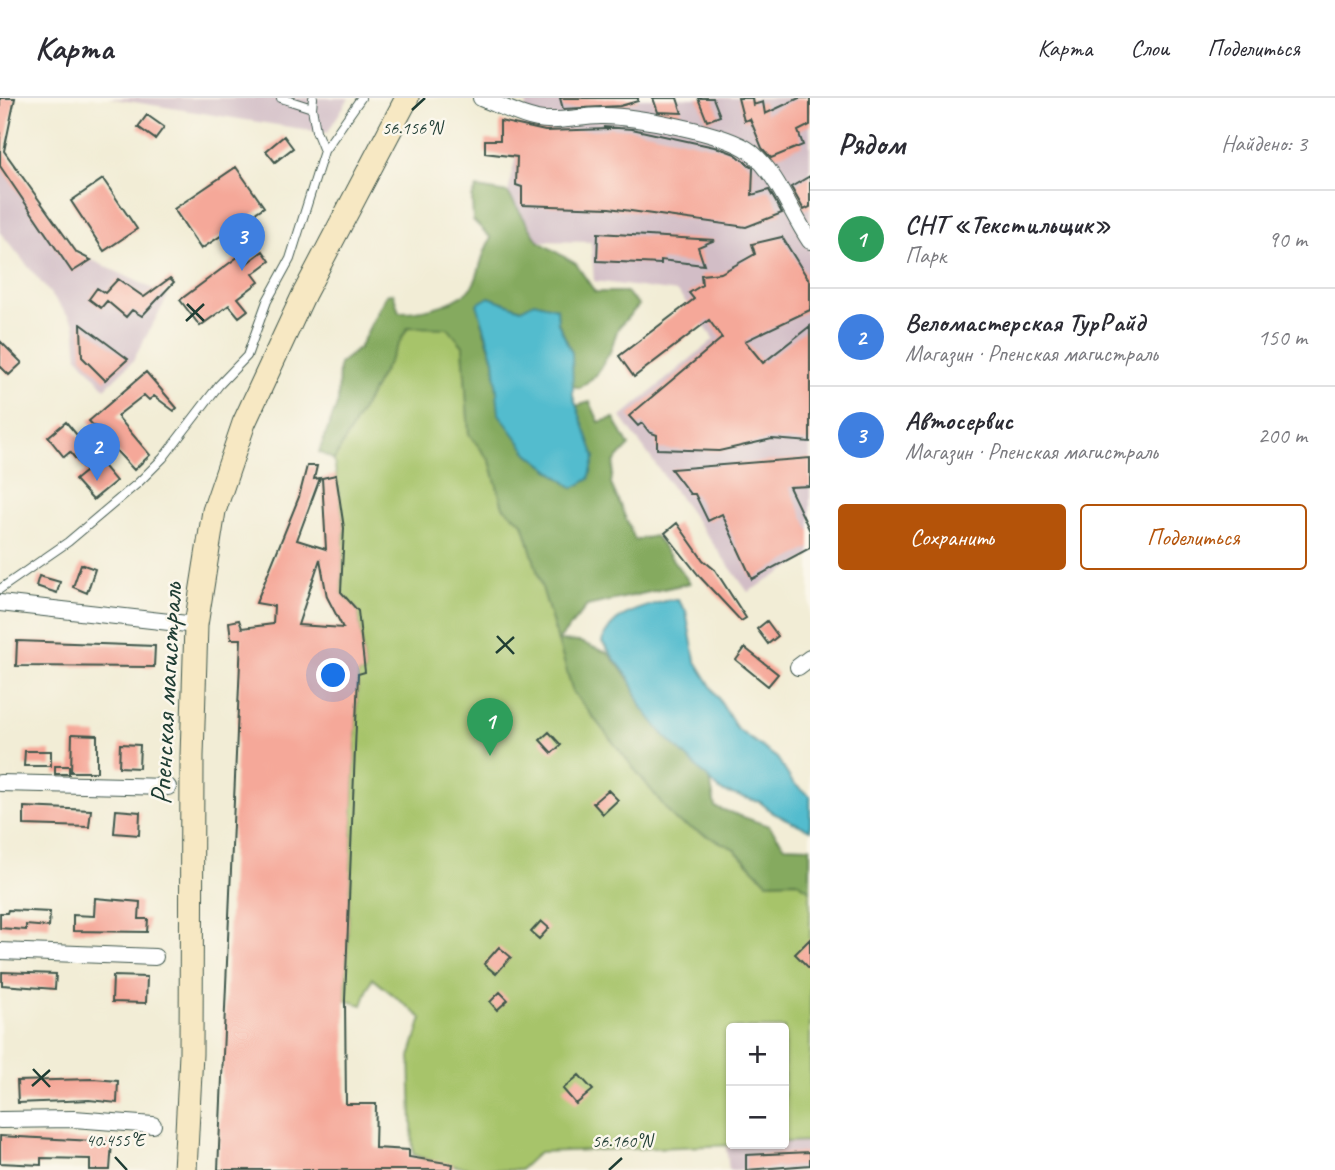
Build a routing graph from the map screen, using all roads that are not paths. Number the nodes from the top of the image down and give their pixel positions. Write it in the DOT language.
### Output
graph roads {
  1 [pos="281,98"];
  2 [pos="313,98"];
  3 [pos="361,98"];
  4 [pos="407,98"];
  5 [pos="481,98"];
  6 [pos="312,108"];
  7 [pos="324,150"];
  8 [pos="810,241"];
  9 [pos="0,589"];
  10 [pos="0,603"];
  11 [pos="196,625"];
  12 [pos="0,783"];
  13 [pos="168,787"];
  14 [pos="0,951"];
  15 [pos="155,957"];
  16 [pos="0,1120"];
  17 [pos="153,1125"];
  18 [pos="185,1170"];
  1 -- 6 [label="lane"];
  2 -- 6 [label="lane"];
  3 -- 7 [label="lane"];
  4 -- 11 [label="main road, Рпенская магистраль"];
  5 -- 8 [label="street"];
  6 -- 7 [label="lane"];
  7 -- 9 [label="lane"];
  10 -- 11 [label="street"];
  11 -- 18 [label="main road, Рпенская магистраль"];
  12 -- 13 [label="street"];
  14 -- 15 [label="street"];
  16 -- 17 [label="street"];
}
